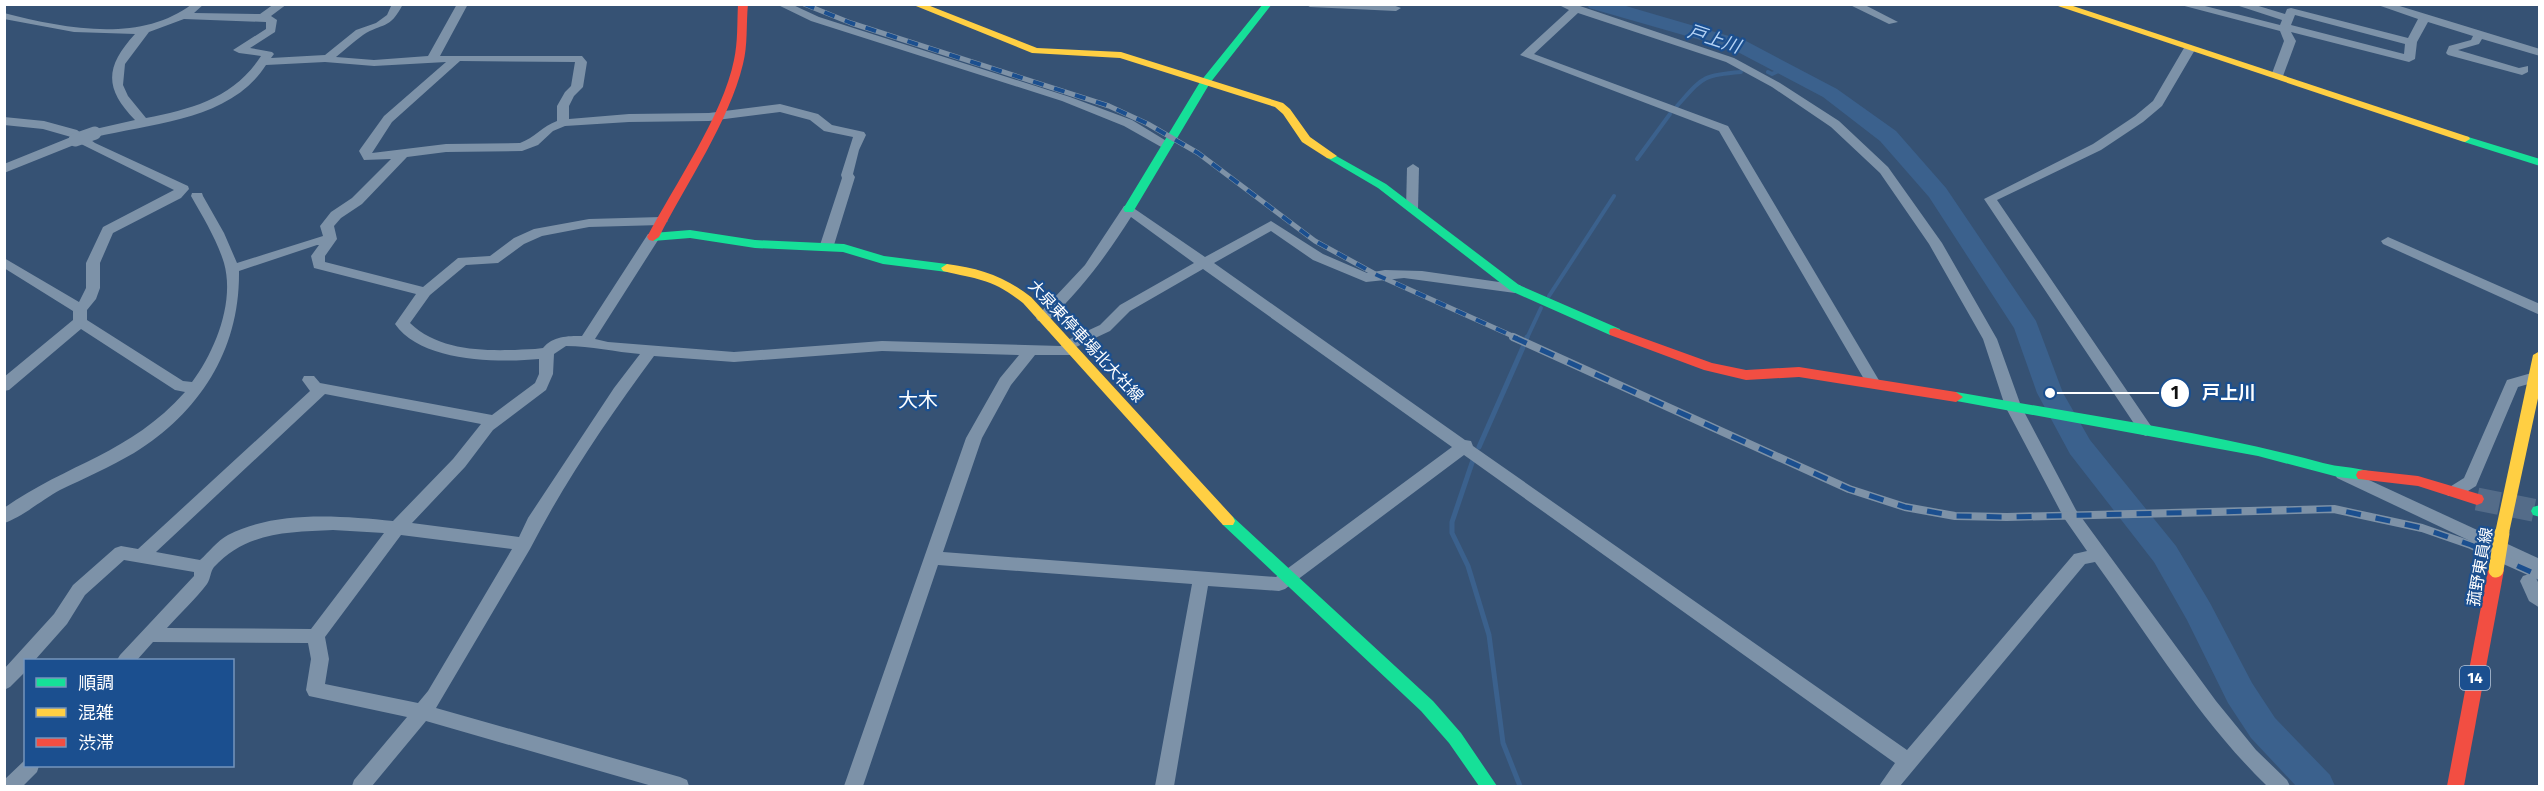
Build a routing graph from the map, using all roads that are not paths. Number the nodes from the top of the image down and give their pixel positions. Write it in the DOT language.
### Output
graph roads {
  1 [pos="199,4"];
  2 [pos="282,4"];
  3 [pos="398,4"];
  4 [pos="463,4"];
  5 [pos="742,4"];
  6 [pos="781,4"];
  7 [pos="915,4"];
  8 [pos="1268,4"];
  9 [pos="1310,4"];
  10 [pos="1562,4"];
  11 [pos="1853,4"];
  12 [pos="2182,4"];
  13 [pos="2238,4"];
  14 [pos="2380,4"];
  15 [pos="2066,6"];
  16 [pos="2197,6"];
  17 [pos="1870,7"];
  18 [pos="1396,8"];
  19 [pos="1575,10"];
  20 [pos="4,16"];
  21 [pos="183,16"];
  22 [pos="262,17"];
  23 [pos="2424,19"];
  24 [pos="1893,22"];
  25 [pos="2286,25"];
  26 [pos="145,30"];
  27 [pos="2479,35"];
  28 [pos="2411,42"];
  29 [pos="2190,48"];
  30 [pos="2540,53"];
  31 [pos="328,58"];
  32 [pos="457,58"];
  33 [pos="432,60"];
  34 [pos="265,62"];
  35 [pos="2524,68"];
  36 [pos="2277,76"];
  37 [pos="1205,82"];
  38 [pos="717,115"];
  39 [pos="4,121"];
  40 [pos="142,121"];
  41 [pos="563,123"];
  42 [pos="1167,145"];
  43 [pos="403,154"];
  44 [pos="2540,163"];
  45 [pos="1413,168"];
  46 [pos="4,170"];
  47 [pos="198,196"];
  48 [pos="1129,209"];
  49 [pos="1412,209"];
  50 [pos="661,221"];
  51 [pos="653,237"];
  52 [pos="330,239"];
  53 [pos="2388,241"];
  54 [pos="827,245"];
  55 [pos="4,262"];
  56 [pos="1204,263"];
  57 [pos="232,269"];
  58 [pos="1515,288"];
  59 [pos="426,292"];
  60 [pos="2540,310"];
  61 [pos="80,316"];
  62 [pos="1043,318"];
  63 [pos="586,341"];
  64 [pos="1071,348"];
  65 [pos="650,351"];
  66 [pos="1030,351"];
  67 [pos="547,353"];
  68 [pos="2540,355"];
  69 [pos="2537,380"];
  70 [pos="1874,382"];
  71 [pos="4,386"];
  72 [pos="197,388"];
  73 [pos="2018,407"];
  74 [pos="493,421"];
  75 [pos="2143,430"];
  76 [pos="1466,445"];
  77 [pos="2338,472"];
  78 [pos="2454,492"];
  79 [pos="2477,499"];
  80 [pos="4,517"];
  81 [pos="397,528"];
  82 [pos="524,544"];
  83 [pos="2098,555"];
  84 [pos="141,556"];
  85 [pos="933,558"];
  86 [pos="203,567"];
  87 [pos="2534,574"];
  88 [pos="1288,577"];
  89 [pos="1201,579"];
  90 [pos="2540,601"];
  91 [pos="150,635"];
  92 [pos="316,636"];
  93 [pos="25,659"];
  94 [pos="127,659"];
  95 [pos="24,660"];
  96 [pos="4,682"];
  97 [pos="423,712"];
  98 [pos="1909,762"];
  99 [pos="28,767"];
  100 [pos="11,786"];
  101 [pos="361,786"];
  102 [pos="680,786"];
  103 [pos="853,786"];
  104 [pos="1165,786"];
  105 [pos="1489,786"];
  106 [pos="1888,786"];
  107 [pos="2280,786"];
  108 [pos="2455,786"];
  1 -- 21 [label="street"];
  2 -- 22 [label="street"];
  3 -- 31 [label="street"];
  4 -- 33 [label="street"];
  5 -- 38 [label="street"];
  6 -- 42 [label="street"];
  7 -- 37 [label="street"];
  8 -- 37 [label="street"];
  9 -- 18 [label="street"];
  10 -- 19 [label="street"];
  11 -- 17 [label="street"];
  12 -- 16 [label="street"];
  13 -- 25 [label="street"];
  14 -- 23 [label="street"];
  15 -- 29 [label="street"];
  16 -- 25 [label="street"];
  17 -- 24 [label="street"];
  19 -- 70 [label="street"];
  19 -- 73 [label="street"];
  20 -- 26 [label="street"];
  21 -- 22 [label="street"];
  21 -- 26 [label="street"];
  22 -- 34 [label="street"];
  23 -- 27 [label="street"];
  23 -- 28 [label="street"];
  25 -- 28 [label="street"];
  25 -- 28 [label="street"];
  25 -- 36 [label="street"];
  26 -- 40 [label="street"];
  27 -- 30 [label="street"];
  27 -- 35 [label="street"];
  29 -- 36 [label="street"];
  29 -- 75 [label="street"];
  31 -- 33 [label="street"];
  31 -- 34 [label="street"];
  32 -- 33 [label="street"];
  32 -- 41 [label="street"];
  32 -- 43 [label="street"];
  34 -- 40 [label="street"];
  36 -- 44 [label="street"];
  37 -- 42 [label="street"];
  37 -- 49 [label="street"];
  38 -- 41 [label="street"];
  38 -- 50 [label="street"];
  38 -- 54 [label="street"];
  39 -- 61 [label="street"];
  40 -- 46 [label="street, bridge"];
  41 -- 43 [label="street"];
  42 -- 48 [label="street"];
  43 -- 52 [label="street"];
  45 -- 49 [label="street"];
  47 -- 57 [label="street"];
  48 -- 56 [label="street"];
  48 -- 62 [label="street"];
  49 -- 58 [label="street"];
  50 -- 51 [label="street"];
  50 -- 59 [label="street"];
  51 -- 54 [label="street, 大泉東停車場北大社線"];
  51 -- 63 [label="street"];
  52 -- 57 [label="street"];
  52 -- 59 [label="street"];
  53 -- 60 [label="street"];
  54 -- 62 [label="street, 大泉東停車場北大社線"];
  55 -- 61 [label="street"];
  56 -- 58 [label="street"];
  56 -- 64 [label="street"];
  56 -- 76 [label="street"];
  57 -- 72 [label="street"];
  58 -- 70 [label="street"];
  59 -- 67 [label="street"];
  61 -- 71 [label="street"];
  61 -- 72 [label="street"];
  62 -- 64 [label="street, 大泉東停車場北大社線"];
  63 -- 65 [label="street"];
  63 -- 67 [label="street"];
  64 -- 66 [label="street"];
  64 -- 88 [label="street, 大泉東停車場北大社線"];
  65 -- 66 [label="street"];
  65 -- 82 [label="street"];
  66 -- 85 [label="street"];
  67 -- 74 [label="street"];
  68 -- 69 [label="street, 菰野東員線 / 14"];
  69 -- 78 [label="street"];
  69 -- 108 [label="street, 菰野東員線 / 14, bridge"];
  70 -- 73 [label="street"];
  72 -- 80 [label="street"];
  73 -- 75 [label="street"];
  73 -- 83 [label="street"];
  74 -- 81 [label="street"];
  74 -- 84 [label="street"];
  75 -- 77 [label="street"];
  76 -- 88 [label="street"];
  76 -- 98 [label="street"];
  77 -- 78 [label="street"];
  77 -- 87 [label="street"];
  78 -- 79 [label="street"];
  81 -- 82 [label="street"];
  81 -- 86 [label="street"];
  81 -- 92 [label="street"];
  82 -- 97 [label="street"];
  83 -- 98 [label="street"];
  83 -- 107 [label="street"];
  84 -- 86 [label="street"];
  84 -- 93 [label="street"];
  85 -- 89 [label="street"];
  85 -- 103 [label="street"];
  86 -- 91 [label="street"];
  87 -- 90 [label="street"];
  88 -- 89 [label="street"];
  88 -- 105 [label="street, 大泉東停車場北大社線"];
  89 -- 104 [label="street"];
  91 -- 92 [label="street"];
  91 -- 94 [label="street"];
  92 -- 97 [label="street"];
  95 -- 96 [label="street"];
  97 -- 101 [label="street"];
  97 -- 102 [label="street"];
  98 -- 106 [label="street"];
  99 -- 100 [label="street"];
}
